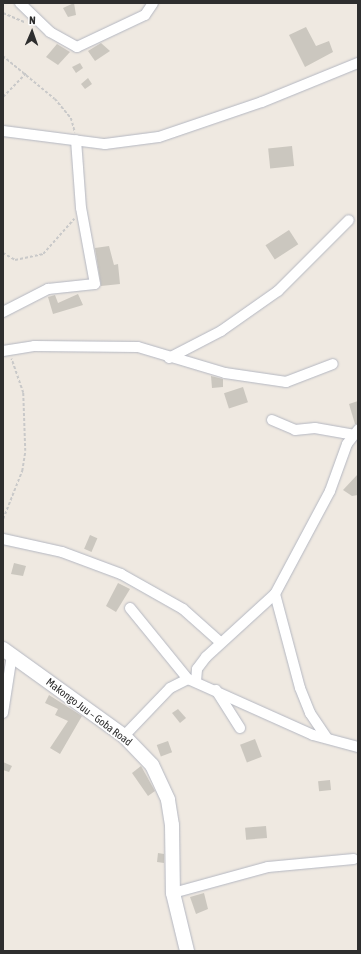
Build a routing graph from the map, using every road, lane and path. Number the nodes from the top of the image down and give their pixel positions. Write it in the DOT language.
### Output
graph roads {
  1 [pos="20,3"];
  2 [pos="153,3"];
  3 [pos="3,56"];
  4 [pos="358,63"];
  5 [pos="26,73"];
  6 [pos="3,97"];
  7 [pos="3,131"];
  8 [pos="76,140"];
  9 [pos="81,208"];
  10 [pos="349,220"];
  11 [pos="3,253"];
  12 [pos="3,312"];
  13 [pos="5,351"];
  14 [pos="170,358"];
  15 [pos="333,364"];
  16 [pos="272,420"];
  17 [pos="355,432"];
  18 [pos="3,518"];
  19 [pos="3,539"];
  20 [pos="275,594"];
  21 [pos="130,608"];
  22 [pos="220,642"];
  23 [pos="8,652"];
  24 [pos="192,680"];
  25 [pos="216,690"];
  26 [pos="3,713"];
  27 [pos="240,728"];
  28 [pos="124,736"];
  29 [pos="327,738"];
  30 [pos="358,747"];
  31 [pos="354,859"];
  32 [pos="173,893"];
  33 [pos="187,951"];
  1 -- 2 [label="street"];
  3 -- 5 [label="path"];
  4 -- 8 [label="street"];
  5 -- 6 [label="path"];
  5 -- 8 [label="path"];
  7 -- 8 [label="street"];
  8 -- 9 [label="street"];
  9 -- 11 [label="path"];
  9 -- 12 [label="street"];
  10 -- 14 [label="street"];
  13 -- 14 [label="street"];
  13 -- 18 [label="path"];
  14 -- 15 [label="street"];
  16 -- 17 [label="street"];
  17 -- 20 [label="street"];
  19 -- 22 [label="street"];
  20 -- 22 [label="street"];
  20 -- 29 [label="street"];
  21 -- 24 [label="street"];
  22 -- 24 [label="street"];
  23 -- 26 [label="street"];
  23 -- 28 [label="street, Makongo Juu – Goba Road"];
  24 -- 25 [label="street"];
  24 -- 28 [label="street"];
  25 -- 27 [label="street"];
  25 -- 29 [label="street"];
  28 -- 32 [label="street, Makongo Juu – Goba Road"];
  29 -- 30 [label="street"];
  31 -- 32 [label="street"];
  32 -- 33 [label="street, Makongo Juu – Goba Road"];
}
